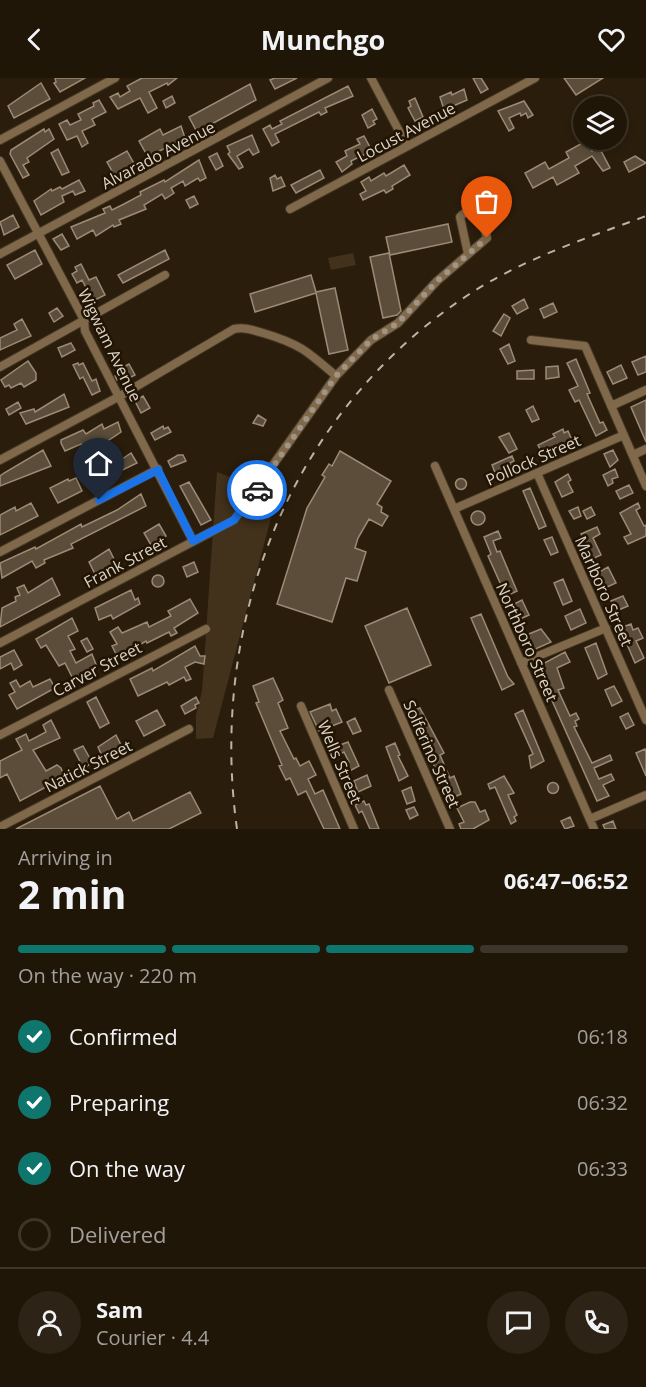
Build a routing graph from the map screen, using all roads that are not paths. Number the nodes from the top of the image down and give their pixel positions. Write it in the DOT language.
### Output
graph roads {
  1 [pos="115,78"];
  2 [pos="328,78"];
  3 [pos="370,78"];
  4 [pos="535,78"];
  5 [pos="0,140"];
  6 [pos="407,146"];
  7 [pos="0,161"];
  8 [pos="290,209"];
  9 [pos="39,233"];
  10 [pos="0,254"];
  11 [pos="468,254"];
  12 [pos="165,275"];
  13 [pos="84,320"];
  14 [pos="531,340"];
  15 [pos="0,367"];
  16 [pos="336,376"];
  17 [pos="646,390"];
  18 [pos="120,396"];
  19 [pos="611,406"];
  20 [pos="624,435"];
  21 [pos="646,449"];
  22 [pos="633,455"];
  23 [pos="0,460"];
  24 [pos="435,466"];
  25 [pos="158,470"];
  26 [pos="537,473"];
  27 [pos="646,486"];
  28 [pos="454,509"];
  29 [pos="193,541"];
  30 [pos="0,552"];
  31 [pos="606,628"];
  32 [pos="206,629"];
  33 [pos="0,643"];
  34 [pos="521,663"];
  35 [pos="389,690"];
  36 [pos="301,706"];
  37 [pos="646,720"];
  38 [pos="189,729"];
  39 [pos="0,735"];
  40 [pos="646,795"];
  41 [pos="590,819"];
  42 [pos="0,827"];
  43 [pos="354,829"];
  44 [pos="450,829"];
  45 [pos="594,829"];
  1 -- 5 [label="street"];
  2 -- 9 [label="street, Alvarado Avenue"];
  3 -- 6 [label="street"];
  4 -- 6 [label="street, Locust Avenue"];
  6 -- 8 [label="street, Locust Avenue"];
  7 -- 9 [label="street, Wigwam Avenue"];
  9 -- 10 [label="street, Alvarado Avenue"];
  9 -- 13 [label="street, Wigwam Avenue"];
  11 -- 11 [label="street, Frank Street"];
  11 -- 16 [label="street, Frank Street"];
  12 -- 13 [label="street"];
  13 -- 15 [label="street"];
  13 -- 18 [label="street, Wigwam Avenue"];
  14 -- 19 [label="street"];
  16 -- 18 [label="street"];
  16 -- 29 [label="street, Frank Street"];
  17 -- 19 [label="street"];
  18 -- 23 [label="street"];
  18 -- 25 [label="street, Wigwam Avenue"];
  19 -- 20 [label="street"];
  20 -- 22 [label="street"];
  20 -- 26 [label="street, Pollock Street"];
  21 -- 22 [label="street"];
  22 -- 27 [label="street"];
  24 -- 28 [label="street, Northboro Street"];
  25 -- 29 [label="street, Wigwam Avenue"];
  25 -- 30 [label="street"];
  26 -- 28 [label="street, Pollock Street"];
  26 -- 31 [label="street, Marlboro Street"];
  28 -- 34 [label="street, Northboro Street"];
  29 -- 33 [label="street, Frank Street"];
  31 -- 34 [label="street"];
  31 -- 37 [label="street, Marlboro Street"];
  32 -- 39 [label="street, Carver Street"];
  34 -- 41 [label="street, Northboro Street"];
  35 -- 44 [label="street, Solferino Street"];
  36 -- 43 [label="street, Wells Street"];
  38 -- 42 [label="street, Natick Street"];
  40 -- 41 [label="street"];
  41 -- 45 [label="street, Northboro Street"];
}
